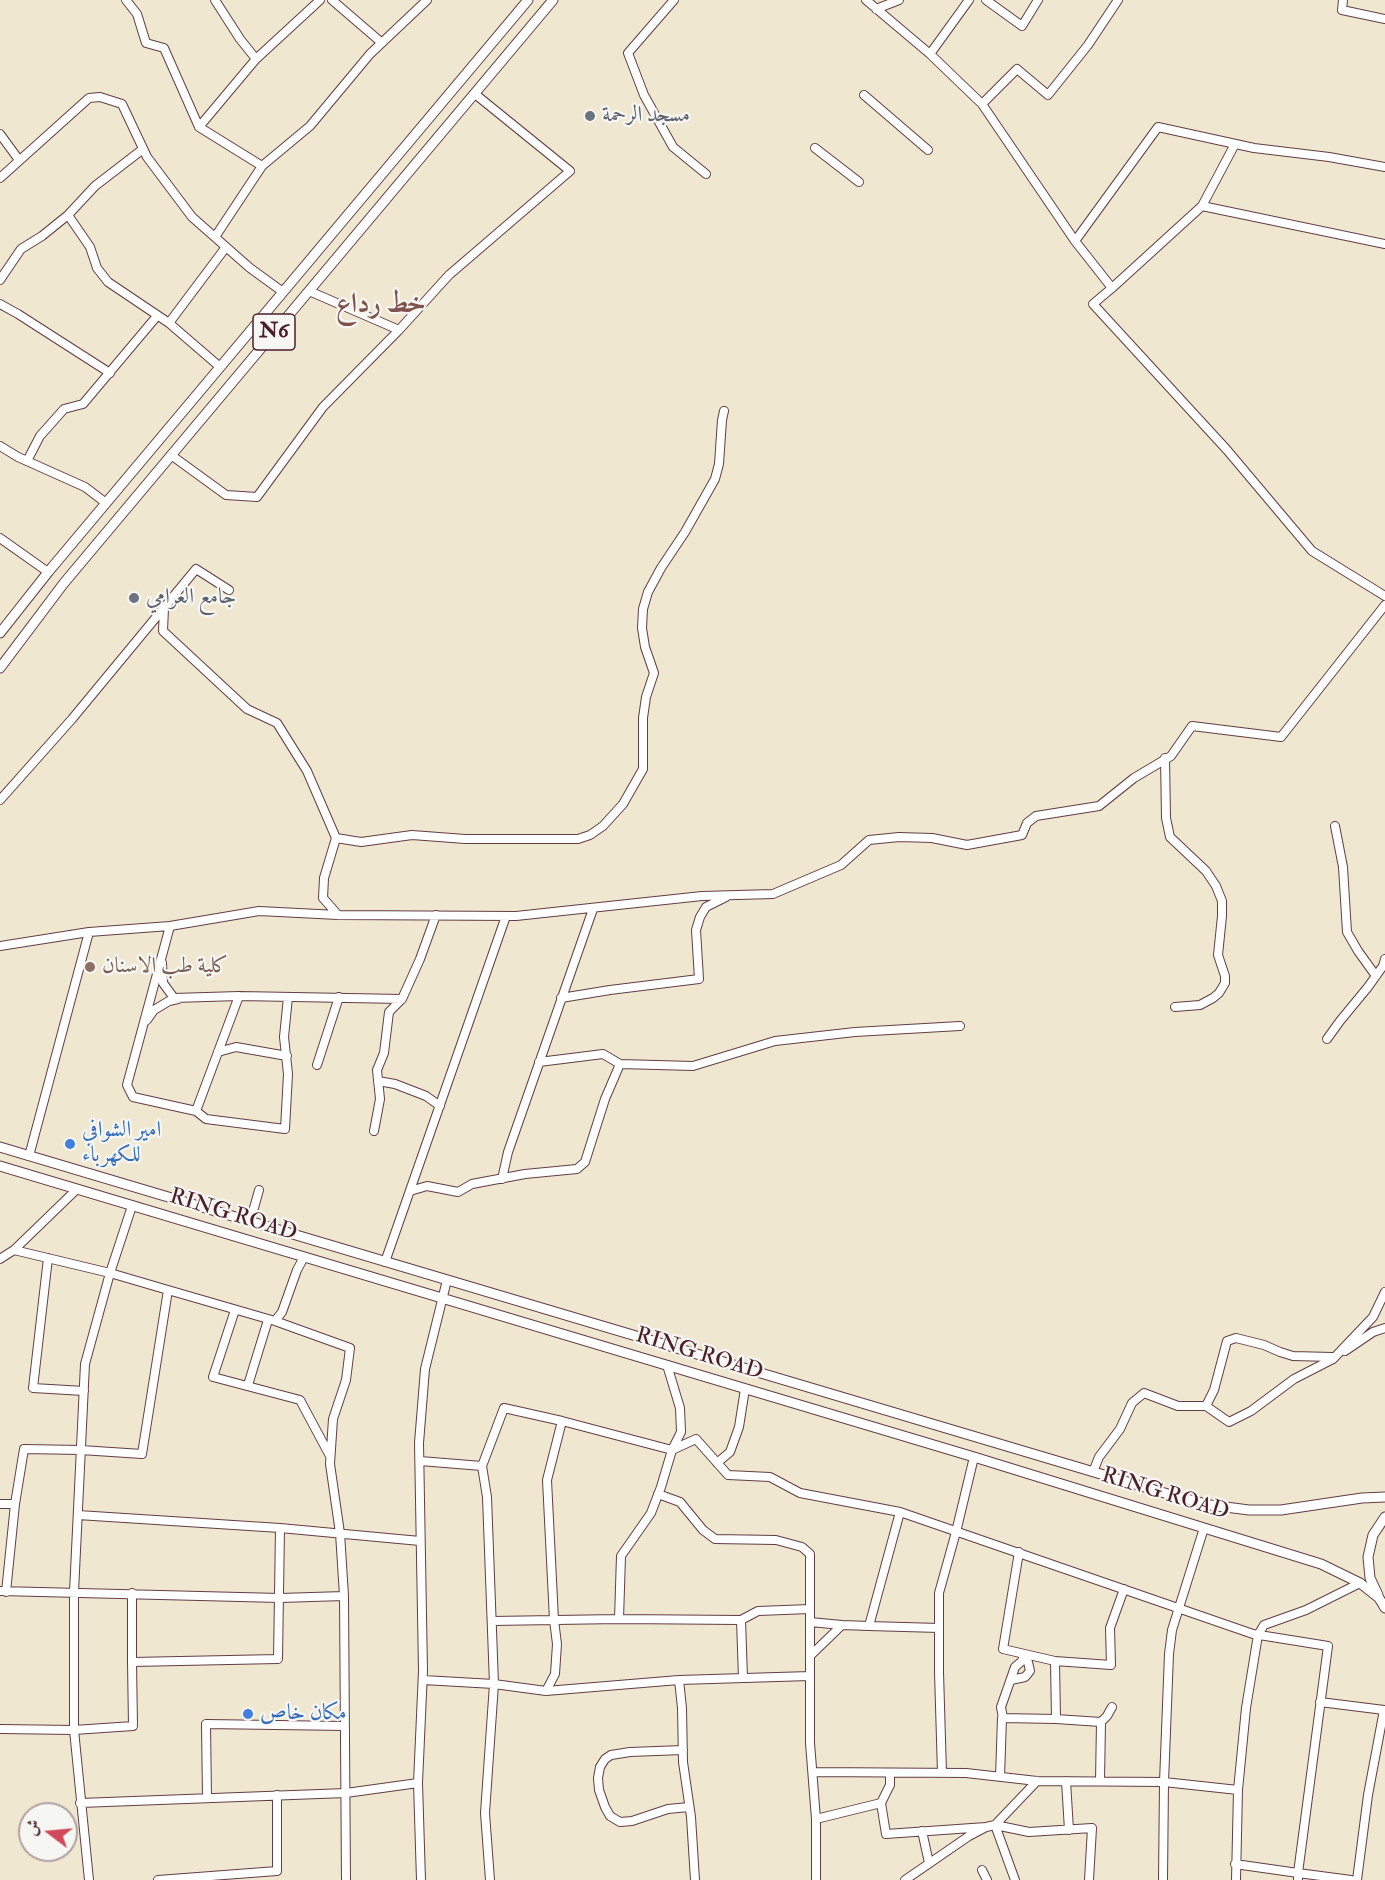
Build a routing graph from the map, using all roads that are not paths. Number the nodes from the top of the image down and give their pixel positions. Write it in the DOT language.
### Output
graph roads {
  1 [pos="126,0"];
  2 [pos="320,0"];
  3 [pos="332,0"];
  4 [pos="427,0"];
  5 [pos="528,0"];
  6 [pos="553,0"];
  7 [pos="674,0"];
  8 [pos="866,0"];
  9 [pos="899,0"];
  10 [pos="969,0"];
  11 [pos="986,0"];
  12 [pos="1038,0"];
  13 [pos="1118,0"];
  14 [pos="1343,0"];
  15 [pos="220,2"];
  16 [pos="876,9"];
  17 [pos="1385,19"];
  18 [pos="382,43"];
  19 [pos="930,54"];
  20 [pos="480,58"];
  21 [pos="256,59"];
  22 [pos="492,72"];
  23 [pos="475,94"];
  24 [pos="864,95"];
  25 [pos="982,104"];
  26 [pos="199,127"];
  27 [pos="0,134"];
  28 [pos="412,139"];
  29 [pos="1235,144"];
  30 [pos="815,148"];
  31 [pos="143,149"];
  32 [pos="928,150"];
  33 [pos="424,154"];
  34 [pos="19,160"];
  35 [pos="262,166"];
  36 [pos="1385,167"];
  37 [pos="706,174"];
  38 [pos="0,178"];
  39 [pos="859,182"];
  40 [pos="1202,206"];
  41 [pos="68,215"];
  42 [pos="215,237"];
  43 [pos="1075,241"];
  44 [pos="1385,244"];
  45 [pos="226,247"];
  46 [pos="0,280"];
  47 [pos="1112,288"];
  48 [pos="309,291"];
  49 [pos="283,292"];
  50 [pos="0,304"];
  51 [pos="157,316"];
  52 [pos="169,323"];
  53 [pos="399,330"];
  54 [pos="220,367"];
  55 [pos="110,373"];
  56 [pos="724,411"];
  57 [pos="0,446"];
  58 [pos="171,455"];
  59 [pos="27,461"];
  60 [pos="106,503"];
  61 [pos="0,538"];
  62 [pos="48,572"];
  63 [pos="64,583"];
  64 [pos="229,590"];
  65 [pos="1385,596"];
  66 [pos="1385,605"];
  67 [pos="164,609"];
  68 [pos="0,633"];
  69 [pos="0,668"];
  70 [pos="1166,758"];
  71 [pos="0,800"];
  72 [pos="1335,826"];
  73 [pos="336,838"];
  74 [pos="730,895"];
  75 [pos="593,909"];
  76 [pos="338,915"];
  77 [pos="436,915"];
  78 [pos="506,916"];
  79 [pos="170,926"];
  80 [pos="89,932"];
  81 [pos="0,946"];
  82 [pos="162,957"];
  83 [pos="1384,965"];
  84 [pos="1376,976"];
  85 [pos="239,996"];
  86 [pos="288,997"];
  87 [pos="183,998"];
  88 [pos="339,998"];
  89 [pos="561,998"];
  90 [pos="402,999"];
  91 [pos="1175,1007"];
  92 [pos="143,1026"];
  93 [pos="960,1026"];
  94 [pos="1327,1039"];
  95 [pos="218,1052"];
  96 [pos="287,1056"];
  97 [pos="539,1062"];
  98 [pos="620,1064"];
  99 [pos="317,1065"];
  100 [pos="378,1081"];
  101 [pos="440,1106"];
  102 [pos="195,1111"];
  103 [pos="374,1131"];
  104 [pos="0,1147"];
  105 [pos="29,1156"];
  106 [pos="0,1166"];
  107 [pos="502,1179"];
  108 [pos="77,1189"];
  109 [pos="259,1190"];
  110 [pos="410,1191"];
  111 [pos="132,1206"];
  112 [pos="253,1222"];
  113 [pos="250,1241"];
  114 [pos="14,1250"];
  115 [pos="304,1257"];
  116 [pos="48,1258"];
  117 [pos="0,1259"];
  118 [pos="385,1262"];
  119 [pos="110,1273"];
  120 [pos="447,1280"];
  121 [pos="168,1290"];
  122 [pos="1385,1292"];
  123 [pos="442,1298"];
  124 [pos="235,1310"];
  125 [pos="271,1321"];
  126 [pos="1385,1328"];
  127 [pos="1334,1358"];
  128 [pos="667,1365"];
  129 [pos="248,1385"];
  130 [pos="745,1389"];
  131 [pos="84,1391"];
  132 [pos="1206,1406"];
  133 [pos="562,1421"];
  134 [pos="81,1449"];
  135 [pos="672,1450"];
  136 [pos="331,1457"];
  137 [pos="974,1457"];
  138 [pos="420,1461"];
  139 [pos="717,1463"];
  140 [pos="482,1466"];
  141 [pos="1093,1472"];
  142 [pos="658,1494"];
  143 [pos="1385,1497"];
  144 [pos="0,1504"];
  145 [pos="15,1504"];
  146 [pos="900,1512"];
  147 [pos="78,1515"];
  148 [pos="1385,1516"];
  149 [pos="280,1528"];
  150 [pos="1204,1528"];
  151 [pos="956,1532"];
  152 [pos="340,1533"];
  153 [pos="420,1541"];
  154 [pos="1019,1552"];
  155 [pos="1360,1583"];
  156 [pos="1125,1589"];
  157 [pos="3,1592"];
  158 [pos="74,1592"];
  159 [pos="132,1593"];
  160 [pos="344,1596"];
  161 [pos="280,1598"];
  162 [pos="1383,1604"];
  163 [pos="1178,1607"];
  164 [pos="810,1609"];
  165 [pos="620,1618"];
  166 [pos="554,1620"];
  167 [pos="741,1620"];
  168 [pos="492,1621"];
  169 [pos="810,1622"];
  170 [pos="842,1625"];
  171 [pos="869,1626"];
  172 [pos="939,1628"];
  173 [pos="1258,1635"];
  174 [pos="810,1656"];
  175 [pos="1027,1657"];
  176 [pos="1055,1661"];
  177 [pos="132,1662"];
  178 [pos="810,1676"];
  179 [pos="743,1678"];
  180 [pos="423,1680"];
  181 [pos="679,1680"];
  182 [pos="494,1684"];
  183 [pos="546,1691"];
  184 [pos="1320,1702"];
  185 [pos="1112,1707"];
  186 [pos="1003,1718"];
  187 [pos="1056,1719"];
  188 [pos="1101,1722"];
  189 [pos="345,1726"];
  190 [pos="0,1729"];
  191 [pos="74,1730"];
  192 [pos="683,1750"];
  193 [pos="813,1772"];
  194 [pos="890,1773"];
  195 [pos="942,1773"];
  196 [pos="1000,1777"];
  197 [pos="1037,1781"];
  198 [pos="1066,1781"];
  199 [pos="1100,1781"];
  200 [pos="1164,1782"];
  201 [pos="418,1784"];
  202 [pos="1238,1790"];
  203 [pos="346,1793"];
  204 [pos="277,1795"];
  205 [pos="207,1798"];
  206 [pos="80,1803"];
  207 [pos="881,1803"];
  208 [pos="689,1807"];
  209 [pos="816,1819"];
  210 [pos="995,1825"];
  211 [pos="986,1827"];
  212 [pos="1069,1830"];
  213 [pos="922,1831"];
  214 [pos="929,1863"];
  215 [pos="1235,1864"];
  216 [pos="981,1870"];
  217 [pos="1298,1876"];
  218 [pos="88,1880"];
  219 [pos="158,1880"];
  220 [pos="346,1880"];
  221 [pos="421,1880"];
  222 [pos="490,1880"];
  223 [pos="695,1880"];
  224 [pos="816,1880"];
  225 [pos="905,1880"];
  226 [pos="987,1880"];
  227 [pos="1015,1880"];
  228 [pos="1089,1880"];
  229 [pos="1163,1880"];
  230 [pos="1236,1880"];
  231 [pos="1351,1880"];
  232 [pos="1357,1880"];
  1 -- 26 [label="street"];
  2 -- 21 [label="street"];
  3 -- 18 [label="street"];
  4 -- 18 [label="street"];
  5 -- 20 [label="main road, N6"];
  6 -- 22 [label="main road, N6"];
  7 -- 37 [label="street"];
  8 -- 16 [label="street"];
  9 -- 16 [label="street"];
  10 -- 19 [label="street"];
  11 -- 12 [label="street"];
  13 -- 25 [label="street"];
  14 -- 17 [label="street"];
  15 -- 21 [label="street"];
  16 -- 19 [label="street"];
  18 -- 35 [label="street"];
  19 -- 25 [label="street"];
  20 -- 22 [label="main road"];
  20 -- 28 [label="main road, N6"];
  21 -- 26 [label="street"];
  22 -- 23 [label="main road, N6"];
  23 -- 33 [label="main road, N6"];
  23 -- 53 [label="street"];
  24 -- 32 [label="street"];
  25 -- 43 [label="street"];
  26 -- 35 [label="street"];
  27 -- 34 [label="street"];
  28 -- 33 [label="main road"];
  28 -- 49 [label="main road, N6"];
  29 -- 36 [label="street"];
  29 -- 40 [label="street"];
  29 -- 43 [label="street"];
  30 -- 39 [label="street"];
  31 -- 34 [label="street"];
  31 -- 41 [label="street"];
  31 -- 42 [label="street"];
  33 -- 48 [label="main road, N6"];
  34 -- 38 [label="street"];
  35 -- 42 [label="street"];
  40 -- 44 [label="street"];
  40 -- 47 [label="street"];
  41 -- 46 [label="street"];
  41 -- 51 [label="street"];
  42 -- 45 [label="street"];
  43 -- 47 [label="street"];
  45 -- 49 [label="street"];
  45 -- 52 [label="street"];
  47 -- 65 [label="street"];
  48 -- 53 [label="street"];
  48 -- 58 [label="main road, N6"];
  49 -- 54 [label="main road, N6"];
  50 -- 55 [label="street"];
  51 -- 52 [label="street"];
  51 -- 55 [label="street"];
  52 -- 54 [label="street"];
  53 -- 58 [label="street"];
  54 -- 60 [label="main road, N6"];
  55 -- 59 [label="street"];
  56 -- 73 [label="street"];
  57 -- 59 [label="street"];
  58 -- 63 [label="main road, N6"];
  59 -- 60 [label="street"];
  60 -- 62 [label="main road, N6"];
  61 -- 62 [label="street"];
  62 -- 63 [label="main road"];
  62 -- 68 [label="main road, N6"];
  63 -- 69 [label="main road, N6"];
  64 -- 67 [label="street"];
  66 -- 70 [label="street"];
  67 -- 71 [label="street"];
  67 -- 73 [label="street"];
  70 -- 74 [label="street"];
  70 -- 91 [label="street"];
  72 -- 84 [label="street"];
  73 -- 76 [label="street"];
  74 -- 75 [label="street"];
  74 -- 89 [label="street"];
  75 -- 78 [label="street"];
  75 -- 89 [label="street"];
  76 -- 77 [label="street"];
  76 -- 79 [label="street"];
  77 -- 78 [label="street"];
  77 -- 90 [label="street"];
  78 -- 101 [label="street"];
  79 -- 80 [label="street"];
  79 -- 82 [label="street"];
  80 -- 81 [label="street"];
  80 -- 105 [label="street"];
  82 -- 87 [label="street"];
  82 -- 92 [label="street"];
  83 -- 84 [label="street"];
  84 -- 94 [label="street"];
  85 -- 86 [label="street"];
  85 -- 87 [label="street"];
  85 -- 95 [label="street"];
  86 -- 88 [label="street"];
  86 -- 96 [label="street"];
  87 -- 92 [label="street"];
  88 -- 90 [label="street"];
  88 -- 99 [label="street"];
  89 -- 97 [label="street"];
  90 -- 100 [label="street"];
  92 -- 102 [label="street"];
  93 -- 98 [label="street"];
  95 -- 96 [label="street"];
  95 -- 102 [label="street"];
  96 -- 102 [label="street"];
  97 -- 98 [label="street"];
  97 -- 107 [label="street"];
  98 -- 107 [label="street"];
  100 -- 101 [label="street"];
  100 -- 103 [label="street"];
  101 -- 110 [label="street"];
  104 -- 105 [label="main road, RING ROAD"];
  105 -- 112 [label="main road, RING ROAD"];
  106 -- 108 [label="main road, RING ROAD"];
  107 -- 110 [label="street"];
  108 -- 111 [label="main road, RING ROAD"];
  108 -- 114 [label="street"];
  109 -- 112 [label="street"];
  110 -- 118 [label="street"];
  111 -- 113 [label="main road, RING ROAD"];
  111 -- 119 [label="street"];
  112 -- 113 [label="main road"];
  112 -- 118 [label="main road, RING ROAD"];
  113 -- 115 [label="main road, RING ROAD"];
  114 -- 116 [label="street"];
  114 -- 117 [label="street"];
  115 -- 123 [label="main road, RING ROAD"];
  115 -- 125 [label="street"];
  116 -- 119 [label="street"];
  116 -- 131 [label="street"];
  118 -- 120 [label="main road, RING ROAD"];
  119 -- 121 [label="street"];
  119 -- 131 [label="street"];
  120 -- 123 [label="street"];
  120 -- 141 [label="main road, RING ROAD"];
  121 -- 124 [label="street"];
  121 -- 134 [label="street"];
  122 -- 127 [label="street"];
  123 -- 128 [label="main road, RING ROAD"];
  123 -- 138 [label="street"];
  124 -- 125 [label="street"];
  124 -- 129 [label="street"];
  125 -- 129 [label="street"];
  125 -- 136 [label="street"];
  126 -- 127 [label="street"];
  127 -- 132 [label="street"];
  127 -- 132 [label="street"];
  128 -- 130 [label="main road, RING ROAD"];
  128 -- 135 [label="street"];
  129 -- 136 [label="street"];
  130 -- 137 [label="main road, RING ROAD"];
  130 -- 139 [label="street"];
  131 -- 134 [label="street"];
  132 -- 141 [label="street"];
  133 -- 135 [label="street"];
  133 -- 140 [label="street"];
  133 -- 166 [label="street"];
  134 -- 145 [label="street"];
  134 -- 147 [label="street"];
  135 -- 139 [label="street"];
  135 -- 142 [label="street"];
  136 -- 152 [label="street"];
  137 -- 150 [label="main road, RING ROAD"];
  137 -- 151 [label="street"];
  138 -- 140 [label="street"];
  138 -- 153 [label="street"];
  139 -- 146 [label="street"];
  140 -- 168 [label="street"];
  141 -- 143 [label="main road, RING ROAD"];
  142 -- 164 [label="street"];
  142 -- 165 [label="street"];
  144 -- 145 [label="street"];
  145 -- 157 [label="street"];
  146 -- 151 [label="street"];
  146 -- 171 [label="street"];
  147 -- 149 [label="street"];
  147 -- 158 [label="street"];
  148 -- 162 [label="main road"];
  149 -- 152 [label="street"];
  149 -- 161 [label="street"];
  150 -- 155 [label="main road, RING ROAD"];
  150 -- 163 [label="street"];
  151 -- 154 [label="street"];
  151 -- 172 [label="street"];
  152 -- 153 [label="street"];
  152 -- 160 [label="street"];
  153 -- 180 [label="street"];
  154 -- 156 [label="street"];
  154 -- 175 [label="street"];
  155 -- 162 [label="main road, RING ROAD"];
  155 -- 173 [label="street"];
  156 -- 163 [label="street"];
  156 -- 176 [label="street"];
  157 -- 158 [label="street"];
  158 -- 159 [label="street"];
  158 -- 191 [label="street"];
  159 -- 161 [label="street"];
  159 -- 177 [label="street"];
  160 -- 161 [label="street"];
  160 -- 189 [label="street"];
  161 -- 177 [label="street"];
  163 -- 173 [label="street"];
  163 -- 200 [label="street"];
  164 -- 167 [label="street"];
  164 -- 169 [label="street"];
  165 -- 166 [label="street"];
  165 -- 167 [label="street"];
  166 -- 168 [label="street"];
  166 -- 183 [label="street"];
  167 -- 179 [label="street"];
  168 -- 182 [label="street"];
  169 -- 170 [label="street"];
  169 -- 174 [label="street"];
  170 -- 171 [label="street"];
  170 -- 174 [label="street"];
  171 -- 172 [label="street"];
  172 -- 195 [label="street"];
  173 -- 184 [label="street"];
  173 -- 202 [label="street"];
  174 -- 178 [label="street"];
  175 -- 176 [label="street"];
  175 -- 186 [label="street"];
  176 -- 187 [label="street"];
  177 -- 191 [label="street"];
  178 -- 179 [label="street"];
  178 -- 193 [label="street"];
  179 -- 181 [label="street"];
  180 -- 182 [label="street"];
  180 -- 201 [label="street"];
  181 -- 183 [label="street"];
  181 -- 192 [label="street"];
  182 -- 183 [label="street"];
  182 -- 222 [label="street"];
  184 -- 217 [label="street"];
  184 -- 232 [label="street"];
  185 -- 188 [label="street"];
  186 -- 187 [label="street"];
  186 -- 196 [label="street"];
  187 -- 188 [label="street"];
  188 -- 199 [label="street"];
  189 -- 203 [label="street"];
  189 -- 205 [label="street"];
  190 -- 191 [label="street"];
  191 -- 206 [label="street"];
  192 -- 208 [label="street"];
  192 -- 208 [label="street"];
  193 -- 194 [label="street"];
  193 -- 209 [label="street"];
  194 -- 195 [label="street"];
  194 -- 207 [label="street"];
  195 -- 196 [label="street"];
  196 -- 197 [label="street"];
  197 -- 198 [label="street"];
  197 -- 210 [label="street"];
  198 -- 199 [label="street"];
  198 -- 212 [label="street"];
  199 -- 200 [label="street"];
  200 -- 202 [label="street"];
  200 -- 229 [label="street"];
  201 -- 203 [label="street"];
  201 -- 221 [label="street"];
  202 -- 215 [label="street"];
  203 -- 204 [label="street"];
  203 -- 220 [label="street"];
  204 -- 205 [label="street"];
  204 -- 219 [label="street"];
  205 -- 206 [label="street"];
  206 -- 218 [label="street"];
  207 -- 209 [label="street"];
  207 -- 213 [label="street"];
  208 -- 223 [label="street"];
  209 -- 224 [label="street"];
  210 -- 211 [label="street"];
  210 -- 212 [label="street"];
  210 -- 227 [label="street"];
  211 -- 213 [label="street"];
  211 -- 214 [label="street"];
  212 -- 228 [label="street"];
  213 -- 214 [label="street"];
  214 -- 225 [label="street"];
  215 -- 217 [label="street"];
  215 -- 230 [label="street"];
  216 -- 226 [label="street"];
  217 -- 231 [label="street"];
}
